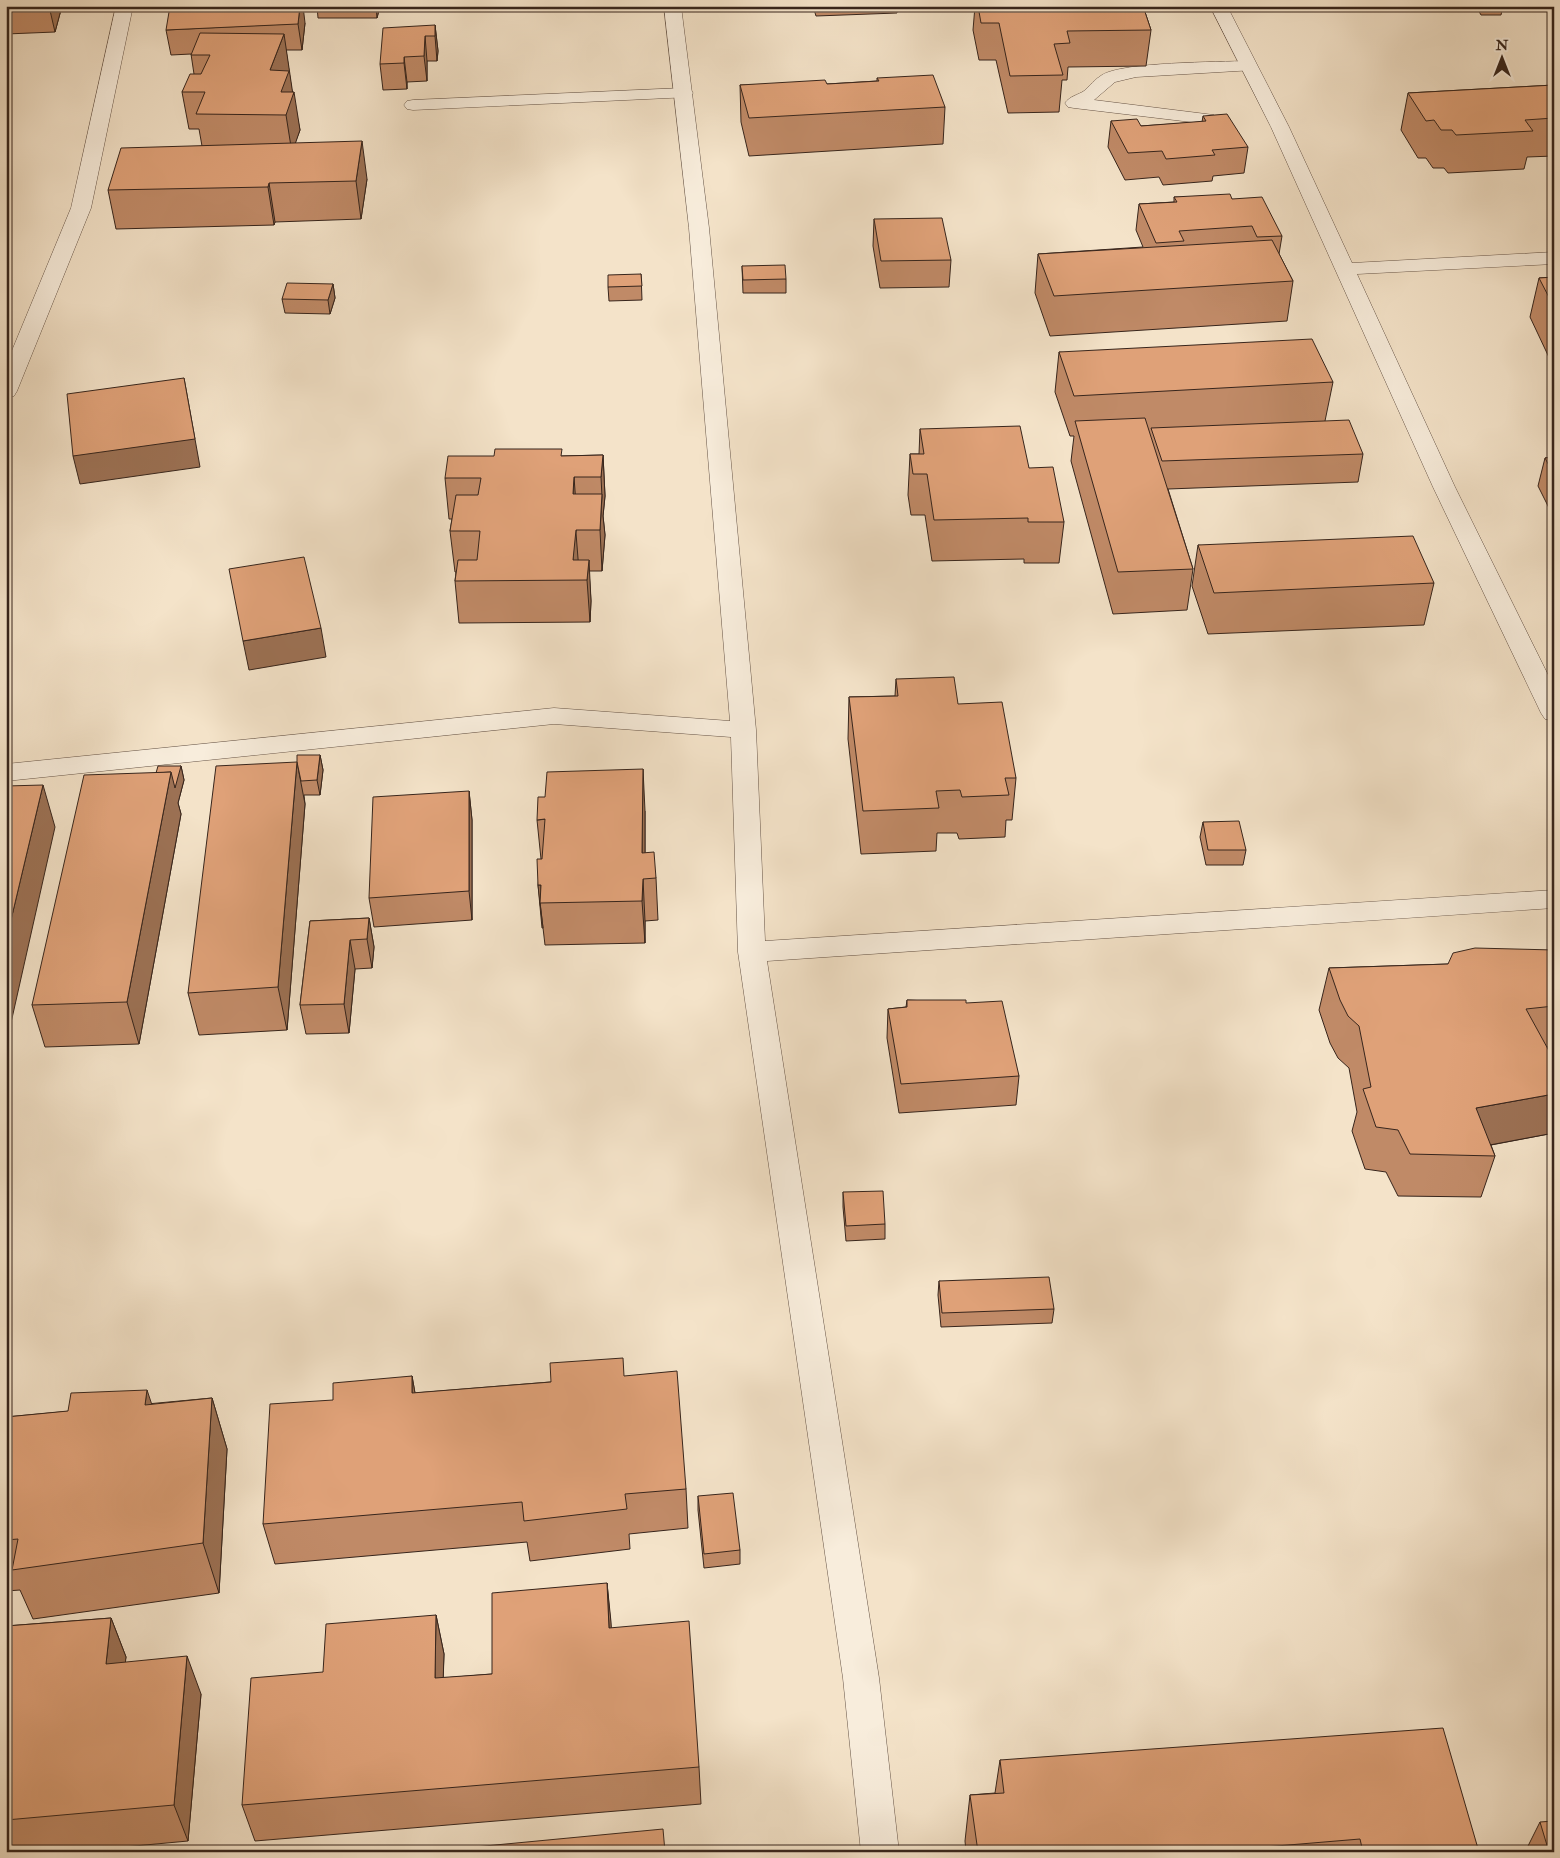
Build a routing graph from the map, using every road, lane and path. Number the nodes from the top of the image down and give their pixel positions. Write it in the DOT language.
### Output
graph roads {
  1 [pos="125,6"];
  2 [pos="672,6"];
  3 [pos="1218,6"];
  4 [pos="1248,66"];
  5 [pos="684,94"];
  6 [pos="413,104"];
  7 [pos="1208,119"];
  8 [pos="1554,258"];
  9 [pos="1346,269"];
  10 [pos="6,391"];
  11 [pos="1551,703"];
  12 [pos="743,730"];
  13 [pos="6,773"];
  14 [pos="1554,899"];
  15 [pos="752,952"];
  16 [pos="880,1852"];
  1 -- 10 [label="street"];
  2 -- 5 [label="street"];
  3 -- 4 [label="street"];
  4 -- 7 [label="street"];
  4 -- 9 [label="street"];
  5 -- 6 [label="street"];
  5 -- 12 [label="street"];
  8 -- 9 [label="street"];
  9 -- 11 [label="street"];
  12 -- 13 [label="street"];
  12 -- 15 [label="street"];
  14 -- 15 [label="street"];
  15 -- 16 [label="street"];
}
